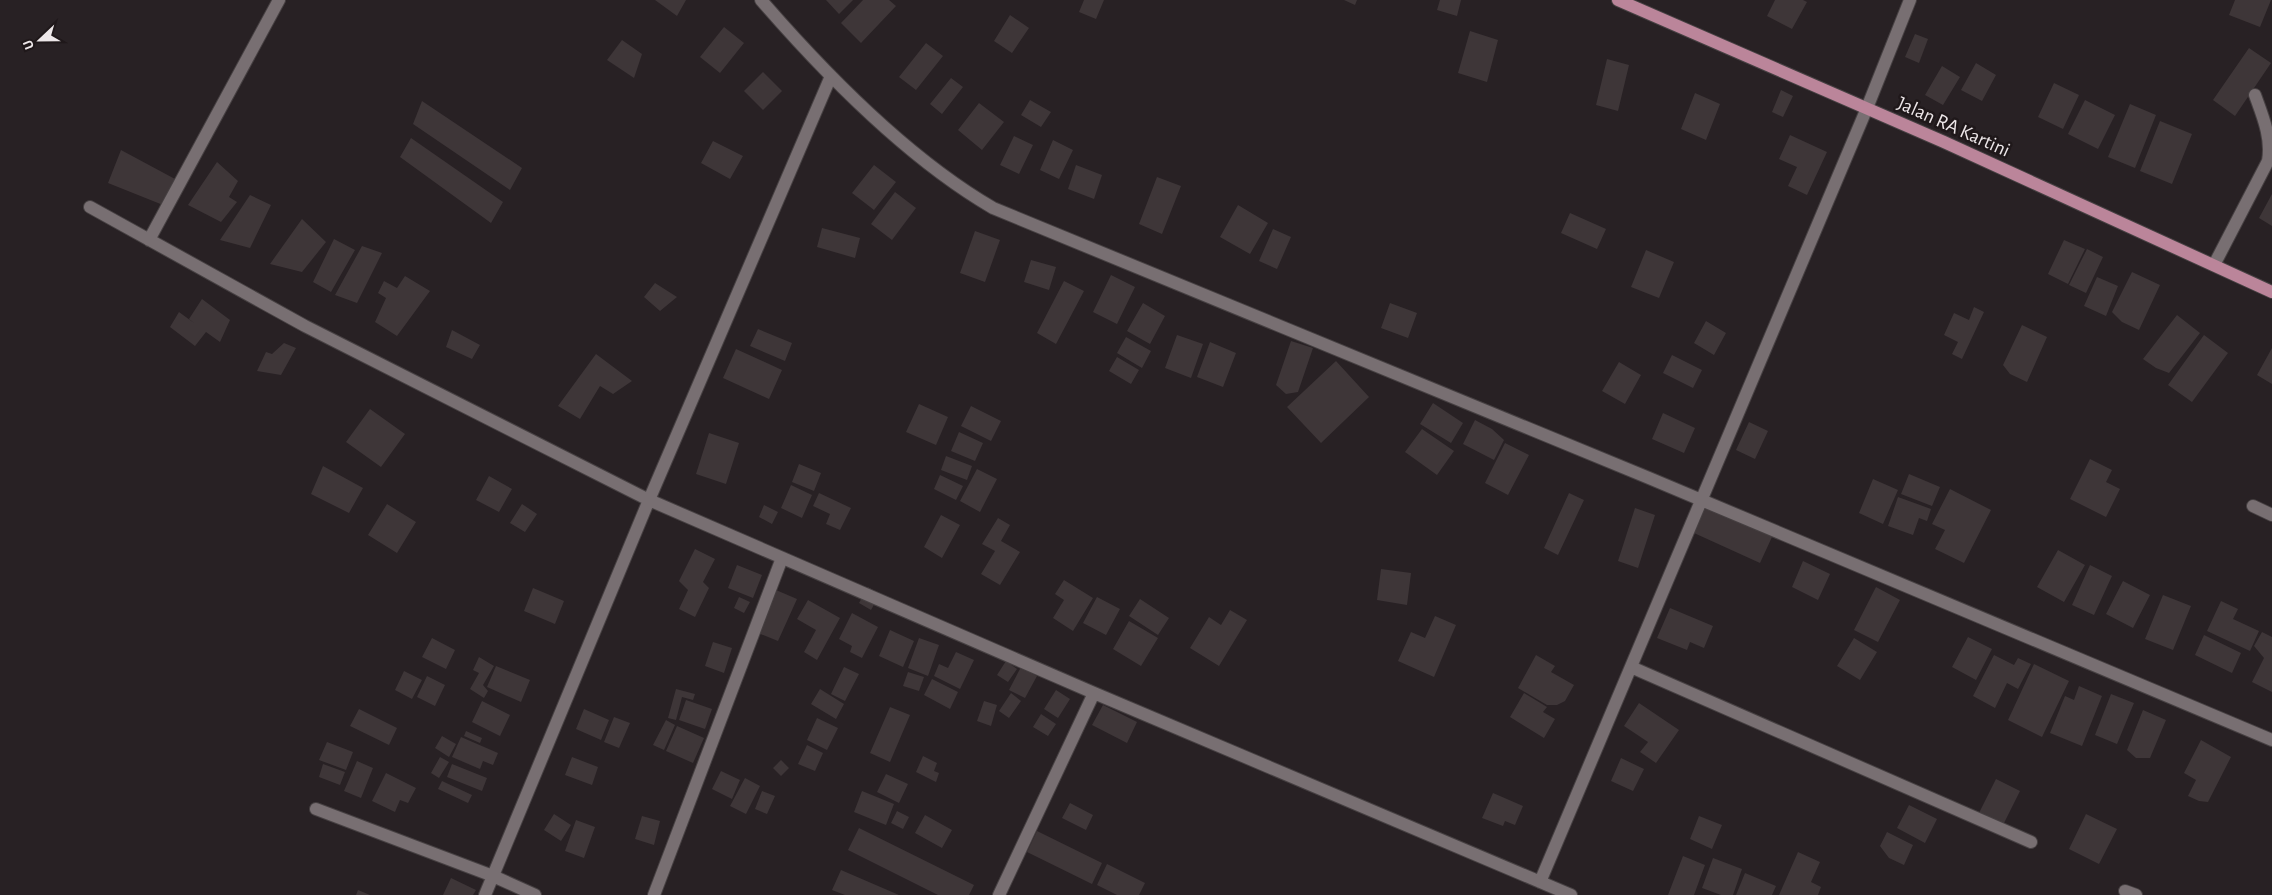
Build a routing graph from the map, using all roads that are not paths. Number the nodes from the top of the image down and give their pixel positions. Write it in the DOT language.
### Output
graph roads {
  1 [pos="279,0"];
  2 [pos="761,0"];
  3 [pos="1618,0"];
  4 [pos="1910,0"];
  5 [pos="831,76"];
  6 [pos="2255,95"];
  7 [pos="1867,108"];
  8 [pos="90,207"];
  9 [pos="149,240"];
  10 [pos="2214,266"];
  11 [pos="2272,292"];
  12 [pos="649,500"];
  13 [pos="1702,501"];
  14 [pos="2253,506"];
  15 [pos="2272,515"];
  16 [pos="782,558"];
  17 [pos="1631,667"];
  18 [pos="1094,693"];
  19 [pos="2272,740"];
  20 [pos="316,809"];
  21 [pos="2030,842"];
  22 [pos="493,876"];
  23 [pos="1540,882"];
  24 [pos="485,895"];
  25 [pos="534,895"];
  26 [pos="654,895"];
  27 [pos="999,895"];
  28 [pos="1571,895"];
  1 -- 9 [label="street"];
  2 -- 5 [label="street"];
  3 -- 7 [label="main road, Jalan RA Kartini"];
  4 -- 7 [label="street"];
  5 -- 12 [label="street"];
  5 -- 13 [label="street"];
  6 -- 10 [label="street"];
  7 -- 10 [label="main road, Jalan RA Kartini"];
  7 -- 13 [label="street"];
  8 -- 9 [label="street"];
  9 -- 12 [label="street"];
  10 -- 11 [label="main road, Jalan RA Kartini"];
  12 -- 16 [label="street"];
  12 -- 22 [label="street"];
  13 -- 17 [label="street"];
  13 -- 19 [label="street"];
  14 -- 15 [label="street"];
  16 -- 18 [label="street"];
  16 -- 26 [label="street"];
  17 -- 21 [label="street"];
  17 -- 23 [label="street"];
  18 -- 23 [label="street"];
  18 -- 27 [label="street"];
  20 -- 22 [label="street"];
  22 -- 24 [label="street"];
  22 -- 25 [label="street"];
  23 -- 28 [label="street"];
}
